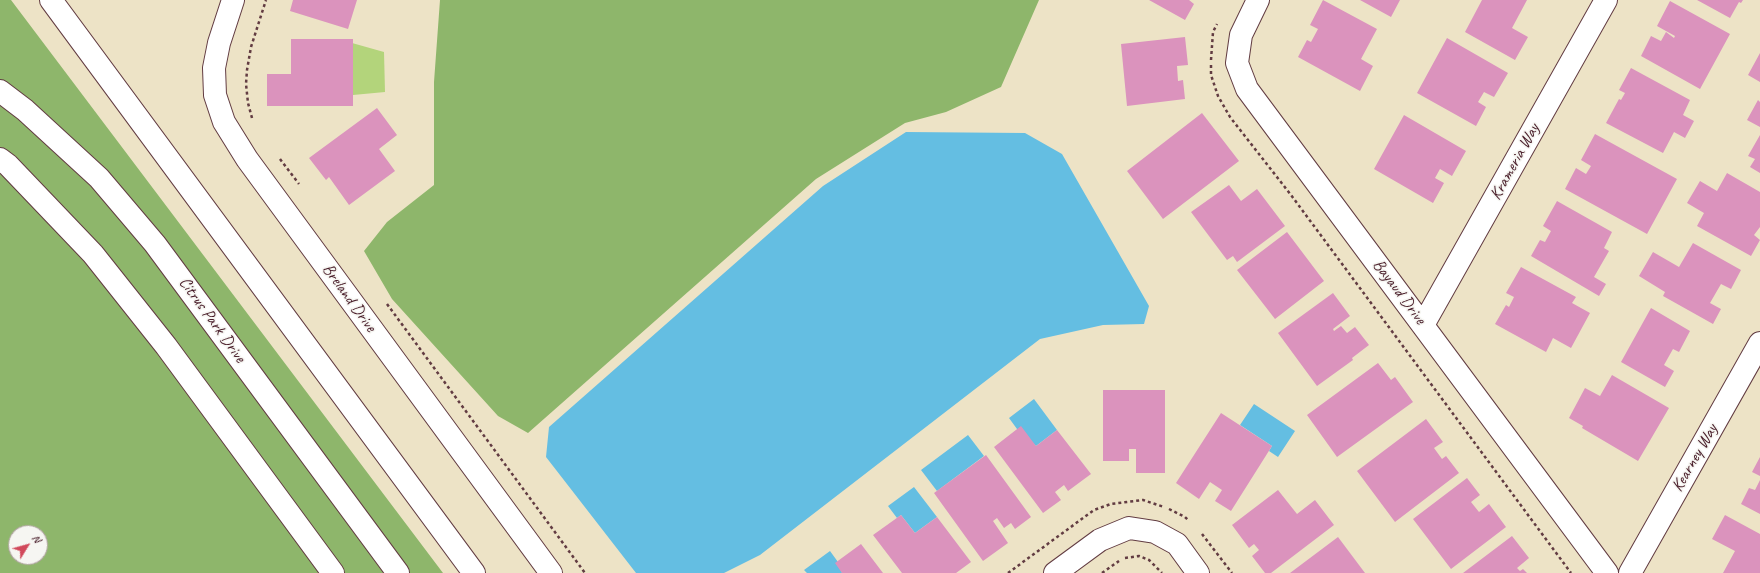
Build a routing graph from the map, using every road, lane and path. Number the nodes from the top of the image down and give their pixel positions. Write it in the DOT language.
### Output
graph roads {
  1 [pos="51,0"];
  2 [pos="233,0"];
  3 [pos="266,0"];
  4 [pos="1258,0"];
  5 [pos="1606,0"];
  6 [pos="0,91"];
  7 [pos="254,122"];
  8 [pos="276,154"];
  9 [pos="0,159"];
  10 [pos="302,190"];
  11 [pos="386,303"];
  12 [pos="1423,325"];
  13 [pos="1760,343"];
  14 [pos="333,573"];
  15 [pos="398,573"];
  16 [pos="474,573"];
  17 [pos="551,573"];
  18 [pos="585,573"];
  19 [pos="1055,573"];
  20 [pos="1102,573"];
  21 [pos="1162,573"];
  22 [pos="1198,573"];
  23 [pos="1607,573"];
  24 [pos="1630,573"];
  1 -- 16 [label="street"];
  2 -- 17 [label="street, Breland Drive"];
  3 -- 7 [label="path"];
  4 -- 12 [label="street, Bayaud Drive"];
  5 -- 12 [label="street, Krameria Way"];
  6 -- 15 [label="street, Citrus Park Drive"];
  8 -- 10 [label="path"];
  9 -- 14 [label="street"];
  11 -- 18 [label="path"];
  12 -- 23 [label="street, Bayaud Drive"];
  13 -- 24 [label="street, Kearney Way"];
  19 -- 22 [label="street"];
  20 -- 21 [label="path"];
}
